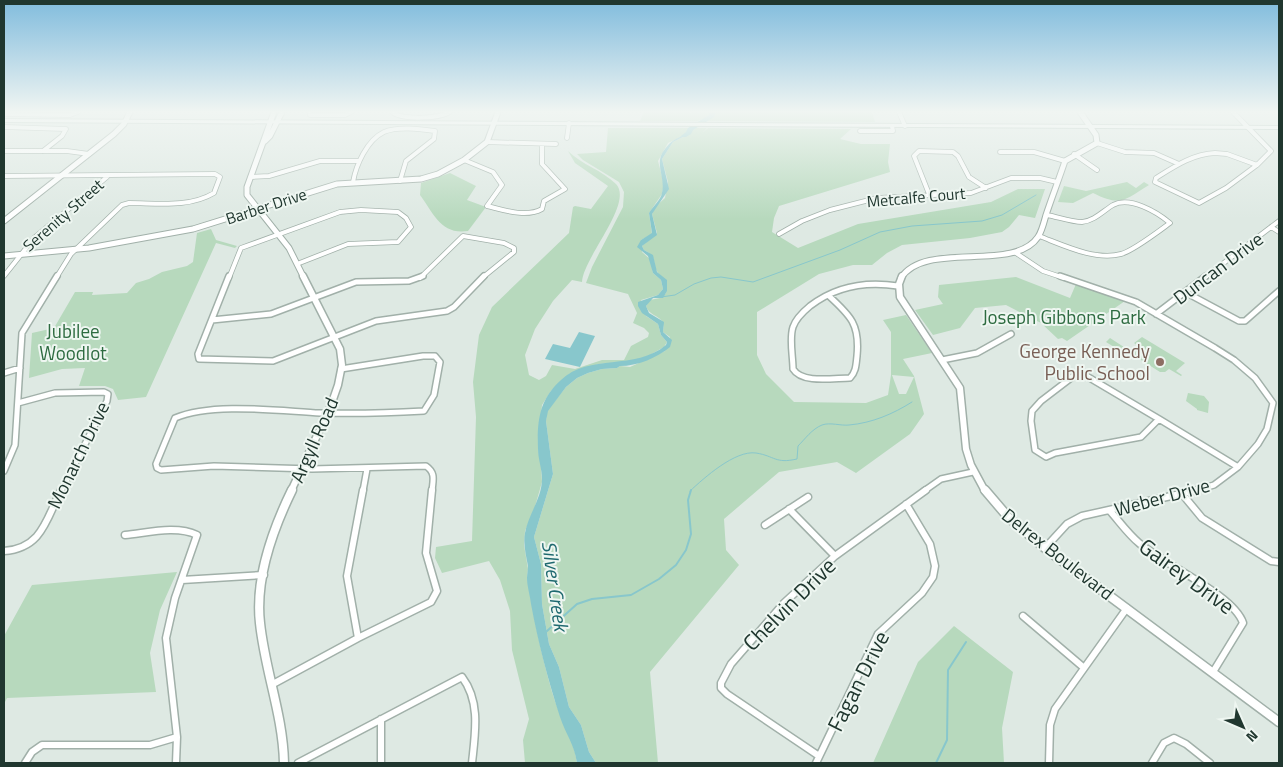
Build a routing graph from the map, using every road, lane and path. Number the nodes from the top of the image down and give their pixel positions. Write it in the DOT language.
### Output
graph roads {
  1 [pos="46,148"];
  2 [pos="96,148"];
  3 [pos="263,148"];
  4 [pos="369,148"];
  5 [pos="423,148"];
  6 [pos="480,148"];
  7 [pos="542,148"];
  8 [pos="1092,148"];
  9 [pos="1113,148"];
  10 [pos="1268,148"];
  11 [pos="4,151"];
  12 [pos="42,151"];
  13 [pos="1000,152"];
  14 [pos="89,154"];
  15 [pos="1074,154"];
  16 [pos="464,160"];
  17 [pos="359,161"];
  18 [pos="1065,161"];
  19 [pos="1179,164"];
  20 [pos="1258,165"];
  21 [pos="1097,170"];
  22 [pos="4,176"];
  23 [pos="9,176"];
  24 [pos="60,176"];
  25 [pos="108,176"];
  26 [pos="251,177"];
  27 [pos="400,180"];
  28 [pos="4,181"];
  29 [pos="353,182"];
  30 [pos="1057,182"];
  31 [pos="986,188"];
  32 [pos="929,194"];
  33 [pos="257,210"];
  34 [pos="1047,215"];
  35 [pos="4,221"];
  36 [pos="1279,221"];
  37 [pos="1271,227"];
  38 [pos="1279,232"];
  39 [pos="779,234"];
  40 [pos="278,235"];
  41 [pos="1039,236"];
  42 [pos="75,250"];
  43 [pos="1016,253"];
  44 [pos="19,255"];
  45 [pos="4,256"];
  46 [pos="297,264"];
  47 [pos="4,276"];
  48 [pos="898,286"];
  49 [pos="1279,291"];
  50 [pos="1185,292"];
  51 [pos="829,296"];
  52 [pos="314,298"];
  53 [pos="1156,314"];
  54 [pos="212,320"];
  55 [pos="1011,334"];
  56 [pos="335,338"];
  57 [pos="942,360"];
  58 [pos="20,368"];
  59 [pos="341,369"];
  60 [pos="4,373"];
  61 [pos="18,403"];
  62 [pos="1276,405"];
  63 [pos="327,413"];
  64 [pos="1159,419"];
  65 [pos="1238,467"];
  66 [pos="301,469"];
  67 [pos="366,469"];
  68 [pos="4,471"];
  69 [pos="973,472"];
  70 [pos="1183,495"];
  71 [pos="808,497"];
  72 [pos="906,504"];
  73 [pos="789,510"];
  74 [pos="1110,511"];
  75 [pos="765,525"];
  76 [pos="125,535"];
  77 [pos="1045,548"];
  78 [pos="4,551"];
  79 [pos="835,556"];
  80 [pos="1279,562"];
  81 [pos="265,575"];
  82 [pos="182,580"];
  83 [pos="1127,608"];
  84 [pos="1023,616"];
  85 [pos="358,638"];
  86 [pos="1083,667"];
  87 [pos="1214,672"];
  88 [pos="273,684"];
  89 [pos="381,719"];
  90 [pos="1279,722"];
  91 [pos="177,736"];
  92 [pos="817,760"];
  93 [pos="25,763"];
  94 [pos="176,763"];
  95 [pos="284,763"];
  96 [pos="298,763"];
  97 [pos="381,763"];
  98 [pos="472,763"];
  99 [pos="1049,763"];
  100 [pos="1152,763"];
  101 [pos="1210,763"];
  1 -- 12 [label="street"];
  2 -- 14 [label="street"];
  3 -- 26 [label="street, Argyll Road"];
  4 -- 17 [label="street"];
  5 -- 27 [label="street"];
  6 -- 16 [label="street, Barber Drive"];
  7 -- 16 [label="street"];
  8 -- 15 [label="street"];
  9 -- 19 [label="street"];
  10 -- 20 [label="street"];
  11 -- 12 [label="street"];
  12 -- 14 [label="street"];
  13 -- 18 [label="street"];
  14 -- 24 [label="street"];
  15 -- 18 [label="street"];
  15 -- 21 [label="street"];
  16 -- 27 [label="street, Barber Drive"];
  17 -- 26 [label="street"];
  17 -- 29 [label="street"];
  18 -- 30 [label="street"];
  19 -- 20 [label="street"];
  19 -- 20 [label="street"];
  22 -- 23 [label="street"];
  23 -- 24 [label="street"];
  23 -- 28 [label="street"];
  24 -- 25 [label="street"];
  24 -- 35 [label="street"];
  25 -- 42 [label="street"];
  25 -- 44 [label="street, Serenity Street"];
  26 -- 33 [label="street, Argyll Road"];
  27 -- 29 [label="street, Barber Drive"];
  29 -- 33 [label="street, Barber Drive"];
  30 -- 31 [label="street, Metcalfe Court"];
  30 -- 34 [label="street"];
  31 -- 32 [label="street, Metcalfe Court"];
  31 -- 32 [label="street"];
  32 -- 39 [label="street, Metcalfe Court"];
  33 -- 40 [label="street, Argyll Road"];
  33 -- 42 [label="street, Barber Drive"];
  34 -- 41 [label="street"];
  34 -- 41 [label="street"];
  36 -- 37 [label="street, Duncan Drive"];
  37 -- 38 [label="street"];
  37 -- 50 [label="street, Duncan Drive"];
  40 -- 46 [label="street, Argyll Road"];
  40 -- 46 [label="street"];
  40 -- 54 [label="street"];
  41 -- 43 [label="street"];
  42 -- 44 [label="street, Barber Drive"];
  42 -- 58 [label="street"];
  43 -- 48 [label="street"];
  43 -- 53 [label="street, Weber Drive"];
  44 -- 45 [label="street, Barber Drive"];
  44 -- 47 [label="street, Serenity Street"];
  46 -- 52 [label="street, Argyll Road"];
  48 -- 51 [label="street"];
  48 -- 57 [label="street, Delrex Boulevard"];
  49 -- 50 [label="street"];
  50 -- 53 [label="street, Duncan Drive"];
  51 -- 51 [label="street"];
  52 -- 54 [label="street"];
  52 -- 56 [label="street, Argyll Road"];
  52 -- 56 [label="street"];
  53 -- 62 [label="street, Weber Drive"];
  54 -- 56 [label="street"];
  55 -- 57 [label="street"];
  56 -- 59 [label="street, Argyll Road"];
  57 -- 69 [label="street, Delrex Boulevard"];
  58 -- 60 [label="street"];
  58 -- 61 [label="street"];
  59 -- 63 [label="street, Argyll Road"];
  59 -- 63 [label="street"];
  61 -- 68 [label="street"];
  61 -- 78 [label="street, Monarch Drive"];
  62 -- 65 [label="street, Weber Drive"];
  63 -- 66 [label="street, Argyll Road"];
  63 -- 66 [label="street"];
  64 -- 64 [label="street"];
  64 -- 65 [label="street"];
  65 -- 70 [label="street, Weber Drive"];
  66 -- 67 [label="street"];
  66 -- 81 [label="street, Argyll Road"];
  67 -- 85 [label="street"];
  67 -- 85 [label="street"];
  69 -- 72 [label="street, Chelvin Drive"];
  69 -- 77 [label="street, Delrex Boulevard"];
  70 -- 74 [label="street, Weber Drive"];
  70 -- 80 [label="street"];
  71 -- 73 [label="street"];
  72 -- 79 [label="street, Chelvin Drive"];
  72 -- 92 [label="street, Fagan Drive"];
  73 -- 75 [label="street"];
  73 -- 79 [label="street"];
  74 -- 77 [label="street, Weber Drive"];
  74 -- 87 [label="street, Gairey Drive"];
  76 -- 82 [label="street"];
  77 -- 83 [label="street, Delrex Boulevard"];
  79 -- 92 [label="street, Chelvin Drive"];
  81 -- 82 [label="street"];
  81 -- 88 [label="street, Argyll Road"];
  82 -- 91 [label="street"];
  83 -- 86 [label="street"];
  83 -- 87 [label="street, Delrex Boulevard"];
  84 -- 86 [label="street"];
  85 -- 88 [label="street"];
  86 -- 99 [label="street"];
  87 -- 90 [label="street, Delrex Boulevard"];
  88 -- 95 [label="street, Argyll Road"];
  89 -- 96 [label="street"];
  89 -- 97 [label="street"];
  89 -- 98 [label="street"];
  91 -- 93 [label="street"];
  91 -- 94 [label="street"];
  100 -- 101 [label="street"];
}
